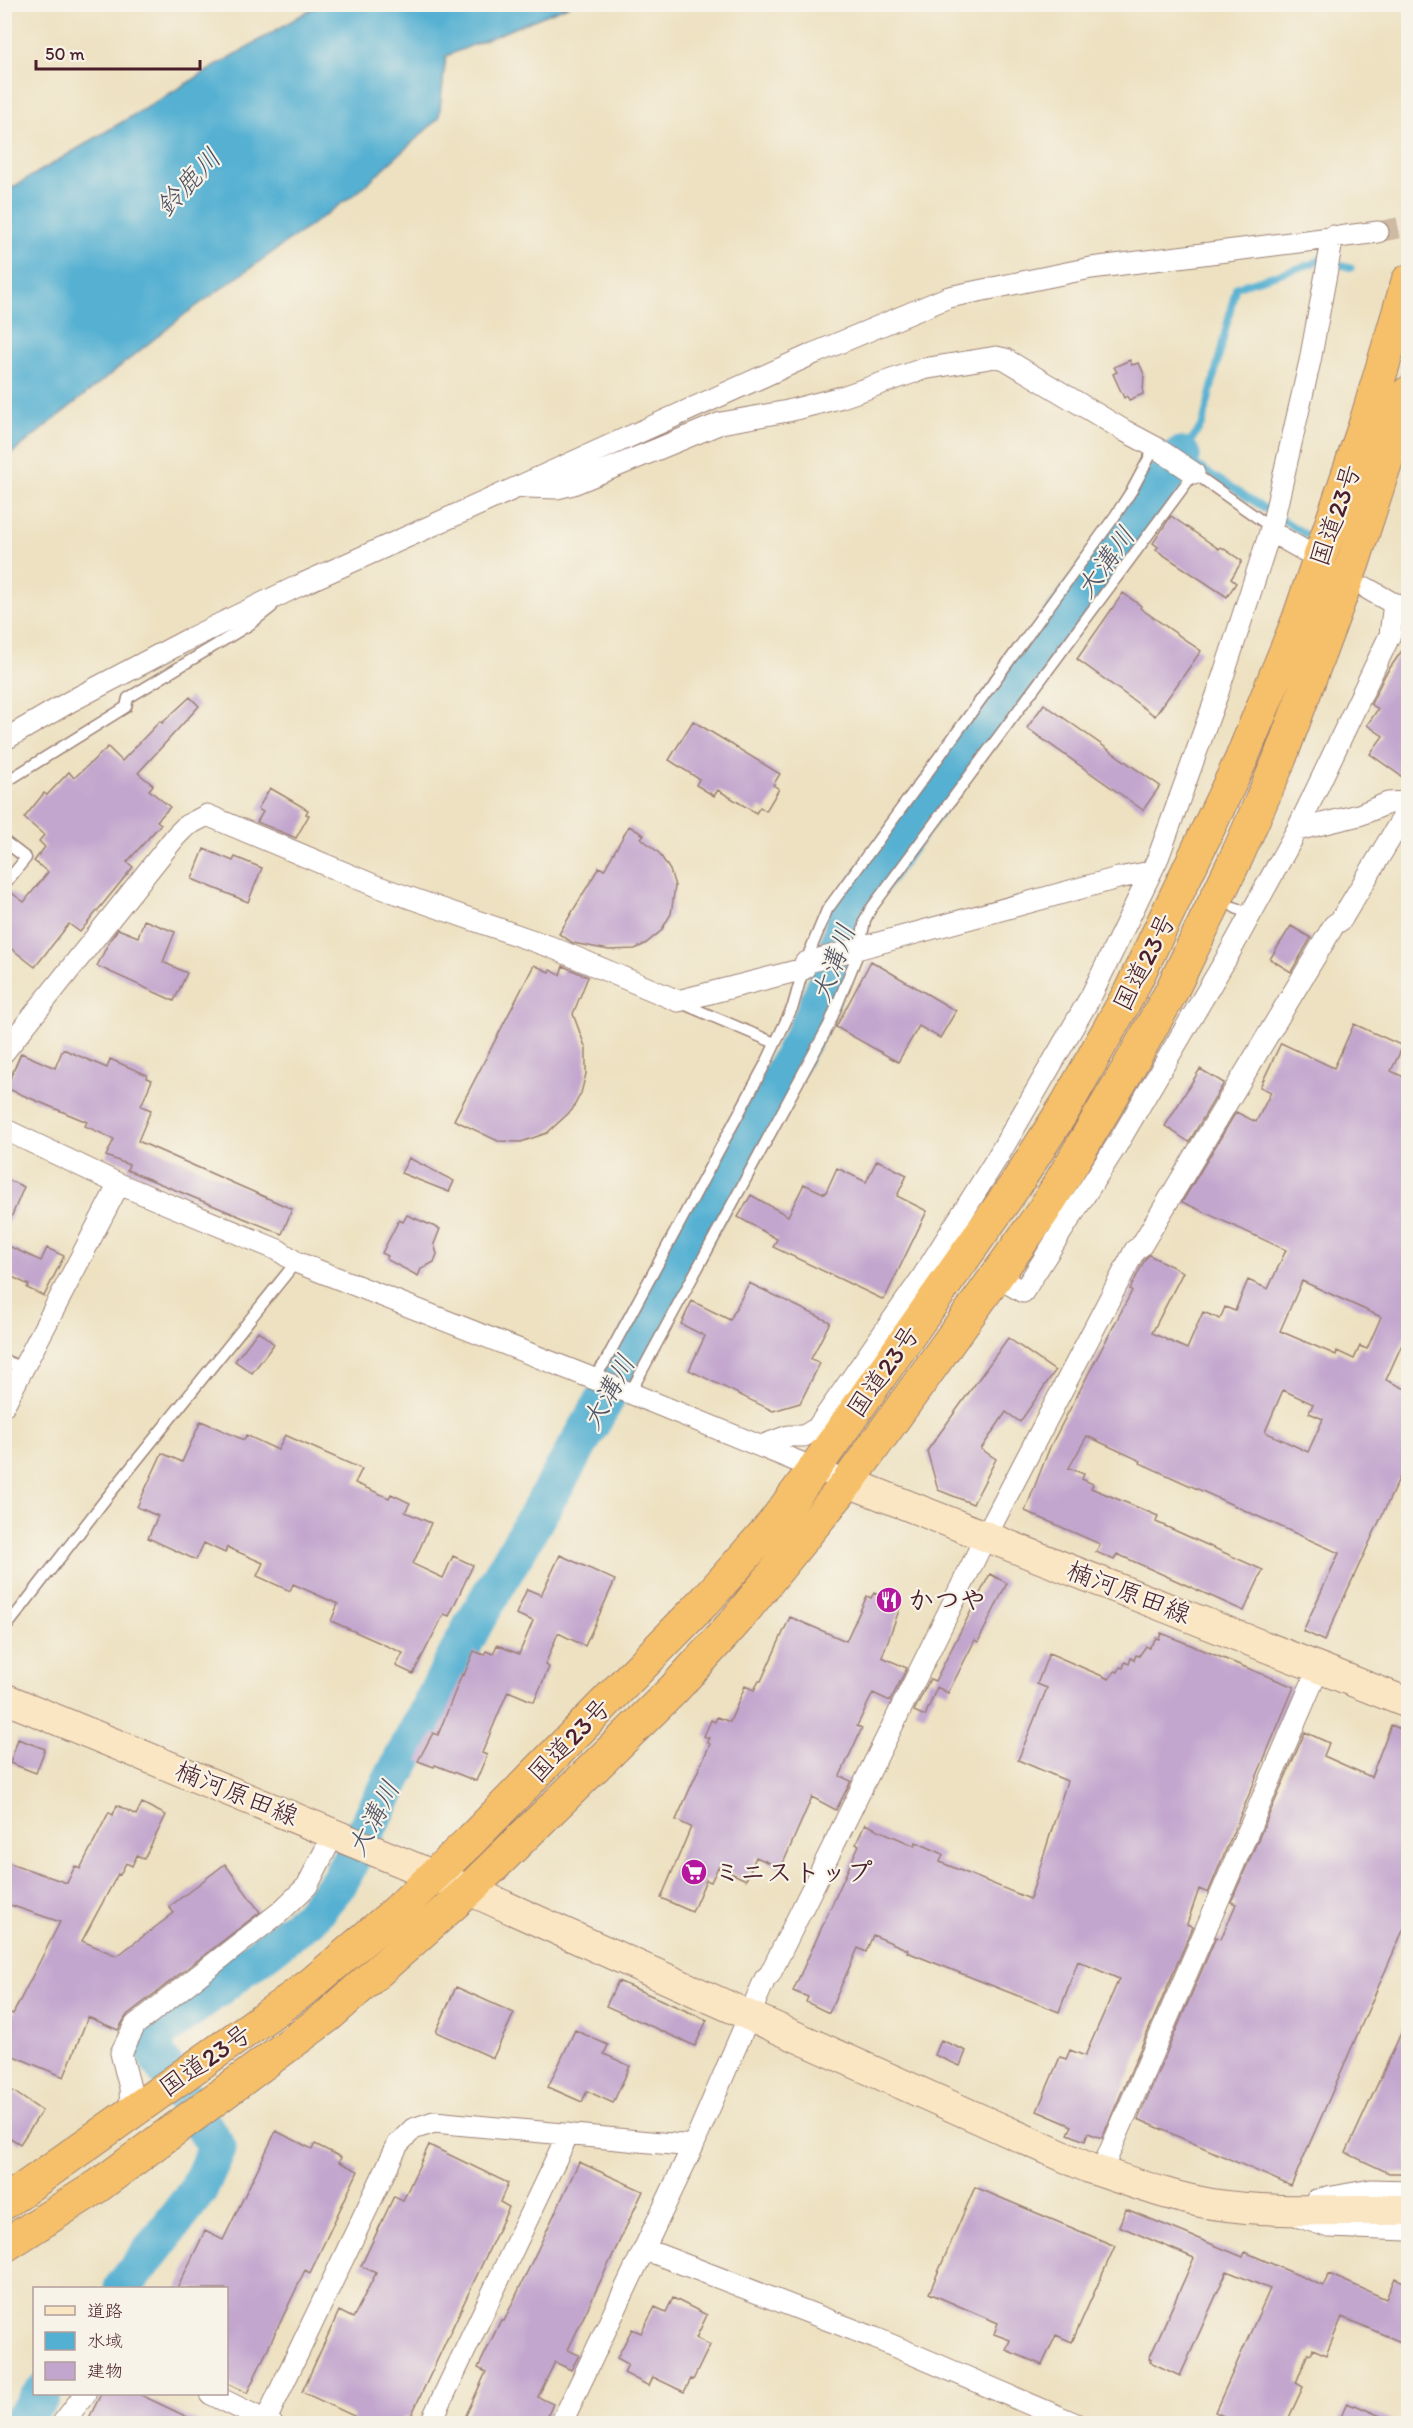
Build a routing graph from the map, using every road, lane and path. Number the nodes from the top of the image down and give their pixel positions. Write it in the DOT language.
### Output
graph roads {
  1 [pos="1378,232"];
  2 [pos="1332,242"];
  3 [pos="1408,281"];
  4 [pos="1408,393"];
  5 [pos="1158,449"];
  6 [pos="1192,471"];
  7 [pos="520,487"];
  8 [pos="1271,528"];
  9 [pos="1305,551"];
  10 [pos="298,586"];
  11 [pos="1368,589"];
  12 [pos="1401,608"];
  13 [pos="4,740"];
  14 [pos="4,783"];
  15 [pos="1408,802"];
  16 [pos="1408,809"];
  17 [pos="1297,830"];
  18 [pos="4,841"];
  19 [pos="1156,873"];
  20 [pos="4,885"];
  21 [pos="855,952"];
  22 [pos="807,965"];
  23 [pos="678,1001"];
  24 [pos="775,1043"];
  25 [pos="4,1052"];
  26 [pos="4,1129"];
  27 [pos="119,1184"];
  28 [pos="296,1262"];
  29 [pos="996,1276"];
  30 [pos="14,1364"];
  31 [pos="595,1379"];
  32 [pos="628,1392"];
  33 [pos="4,1405"];
  34 [pos="761,1446"];
  35 [pos="815,1468"];
  36 [pos="848,1482"];
  37 [pos="986,1536"];
  38 [pos="4,1630"];
  39 [pos="1319,1667"];
  40 [pos="4,1698"];
  41 [pos="1408,1703"];
  42 [pos="338,1834"];
  43 [pos="433,1876"];
  44 [pos="469,1890"];
  45 [pos="749,2015"];
  46 [pos="131,2113"];
  47 [pos="568,2134"];
  48 [pos="693,2146"];
  49 [pos="1101,2172"];
  50 [pos="1408,2191"];
  51 [pos="4,2203"];
  52 [pos="1271,2208"];
  53 [pos="1408,2210"];
  54 [pos="1408,2230"];
  55 [pos="4,2246"];
  56 [pos="644,2248"];
  57 [pos="84,2395"];
  58 [pos="213,2395"];
  59 [pos="267,2422"];
  60 [pos="62,2424"];
  61 [pos="430,2424"];
  62 [pos="561,2424"];
  63 [pos="1076,2424"];
  1 -- 2 [label="street"];
  2 -- 7 [label="street"];
  2 -- 8 [label="street"];
  3 -- 35 [label="highway, 国道23号"];
  4 -- 29 [label="highway, 国道23号"];
  5 -- 6 [label="street"];
  5 -- 7 [label="street"];
  5 -- 22 [label="lane"];
  6 -- 8 [label="lane"];
  6 -- 21 [label="lane"];
  7 -- 10 [label="street"];
  8 -- 9 [label="street"];
  8 -- 19 [label="street"];
  10 -- 13 [label="street"];
  10 -- 14 [label="lane"];
  11 -- 12 [label="street"];
  12 -- 17 [label="street"];
  15 -- 17 [label="street"];
  16 -- 37 [label="street"];
  17 -- 29 [label="street"];
  18 -- 20 [label="lane"];
  19 -- 21 [label="street"];
  19 -- 34 [label="street"];
  21 -- 22 [label="street"];
  21 -- 32 [label="lane"];
  22 -- 23 [label="street"];
  22 -- 24 [label="lane"];
  23 -- 24 [label="lane"];
  23 -- 25 [label="street"];
  24 -- 31 [label="lane"];
  26 -- 27 [label="street"];
  27 -- 28 [label="street"];
  27 -- 30 [label="street"];
  28 -- 31 [label="street"];
  28 -- 38 [label="lane"];
  29 -- 36 [label="highway, 国道23号"];
  30 -- 33 [label="street"];
  31 -- 32 [label="street"];
  32 -- 34 [label="street"];
  34 -- 35 [label="street"];
  35 -- 36 [label="street"];
  35 -- 43 [label="highway, 国道23号"];
  36 -- 37 [label="main road, 楠河原田線"];
  36 -- 44 [label="highway, 国道23号"];
  37 -- 39 [label="main road, 楠河原田線"];
  37 -- 45 [label="street"];
  39 -- 41 [label="main road, 楠河原田線"];
  39 -- 49 [label="street"];
  40 -- 42 [label="main road, 楠河原田線"];
  42 -- 43 [label="main road, 楠河原田線"];
  42 -- 46 [label="street"];
  43 -- 44 [label="main road, 楠河原田線"];
  43 -- 46 [label="highway, 国道23号"];
  44 -- 45 [label="main road, 楠河原田線"];
  44 -- 55 [label="highway, 国道23号"];
  45 -- 48 [label="street"];
  45 -- 49 [label="main road, 楠河原田線"];
  46 -- 51 [label="highway, 国道23号"];
  47 -- 48 [label="street"];
  47 -- 59 [label="street"];
  47 -- 61 [label="street"];
  48 -- 56 [label="street"];
  49 -- 52 [label="main road, 楠河原田線"];
  50 -- 52 [label="street"];
  52 -- 53 [label="main road, 楠河原田線"];
  52 -- 54 [label="street"];
  56 -- 62 [label="street"];
  56 -- 63 [label="street"];
  57 -- 60 [label="street"];
  58 -- 59 [label="street"];
}
